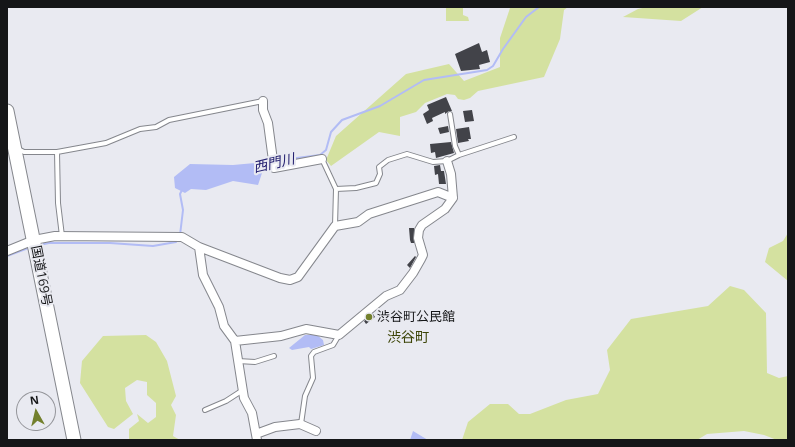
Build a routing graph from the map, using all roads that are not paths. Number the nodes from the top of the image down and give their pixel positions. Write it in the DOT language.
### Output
graph roads {
  1 [pos="264,101"];
  2 [pos="7,111"];
  3 [pos="450,114"];
  4 [pos="514,138"];
  5 [pos="15,147"];
  6 [pos="57,152"];
  7 [pos="459,155"];
  8 [pos="322,159"];
  9 [pos="447,161"];
  10 [pos="336,190"];
  11 [pos="453,198"];
  12 [pos="335,226"];
  13 [pos="62,236"];
  14 [pos="35,246"];
  15 [pos="200,247"];
  16 [pos="7,251"];
  17 [pos="338,335"];
  18 [pos="235,341"];
  19 [pos="274,356"];
  20 [pos="238,361"];
  21 [pos="243,390"];
  22 [pos="205,410"];
  23 [pos="300,424"];
  24 [pos="316,431"];
  25 [pos="257,437"];
  26 [pos="74,440"];
  1 -- 6 [label="lane"];
  1 -- 8 [label="street"];
  2 -- 5 [label="highway, 国道169号"];
  3 -- 7 [label="lane"];
  4 -- 7 [label="lane"];
  5 -- 6 [label="lane"];
  5 -- 14 [label="highway, 国道169号"];
  6 -- 13 [label="lane"];
  7 -- 9 [label="lane"];
  8 -- 10 [label="lane"];
  9 -- 10 [label="lane"];
  9 -- 11 [label="street"];
  10 -- 12 [label="lane"];
  11 -- 12 [label="street"];
  11 -- 17 [label="street"];
  12 -- 15 [label="street"];
  13 -- 14 [label="street"];
  13 -- 15 [label="street"];
  14 -- 16 [label="street"];
  14 -- 26 [label="highway, 国道169号"];
  15 -- 18 [label="street"];
  17 -- 18 [label="street"];
  17 -- 23 [label="lane"];
  18 -- 20 [label="street"];
  19 -- 20 [label="lane"];
  20 -- 21 [label="street"];
  21 -- 22 [label="lane"];
  21 -- 25 [label="street"];
  23 -- 24 [label="street"];
  23 -- 25 [label="street"];
}
